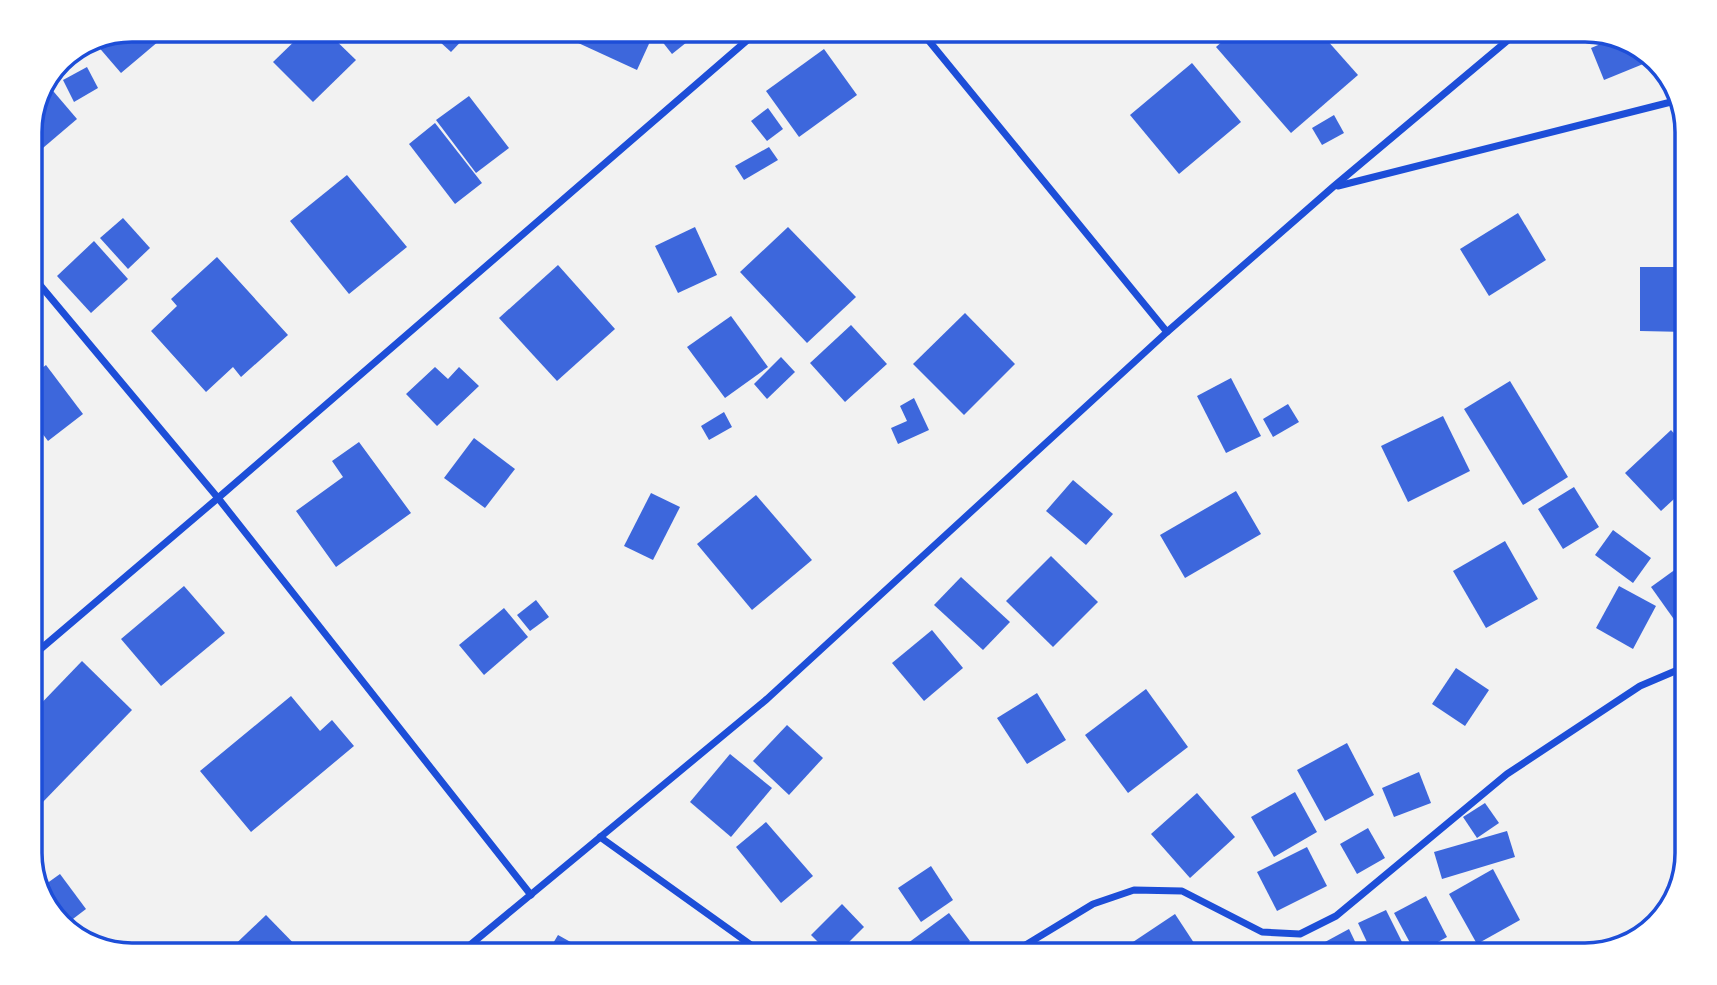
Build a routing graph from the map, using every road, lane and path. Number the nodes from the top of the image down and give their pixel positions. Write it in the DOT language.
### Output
graph roads {
  1 [pos="745,42"];
  2 [pos="930,42"];
  3 [pos="1506,42"];
  4 [pos="1670,102"];
  5 [pos="1334,187"];
  6 [pos="42,287"];
  7 [pos="1167,332"];
  8 [pos="218,498"];
  9 [pos="42,648"];
  10 [pos="1675,671"];
  11 [pos="600,837"];
  12 [pos="531,895"];
  13 [pos="473,943"];
  14 [pos="748,943"];
  15 [pos="1029,943"];
  1 -- 8 [label="street"];
  2 -- 7 [label="street"];
  3 -- 5 [label="street"];
  4 -- 5 [label="street"];
  5 -- 7 [label="street"];
  6 -- 8 [label="street"];
  7 -- 11 [label="street"];
  8 -- 9 [label="street"];
  8 -- 12 [label="street"];
  10 -- 15 [label="street"];
  11 -- 12 [label="street"];
  11 -- 14 [label="street"];
  12 -- 13 [label="street"];
}
